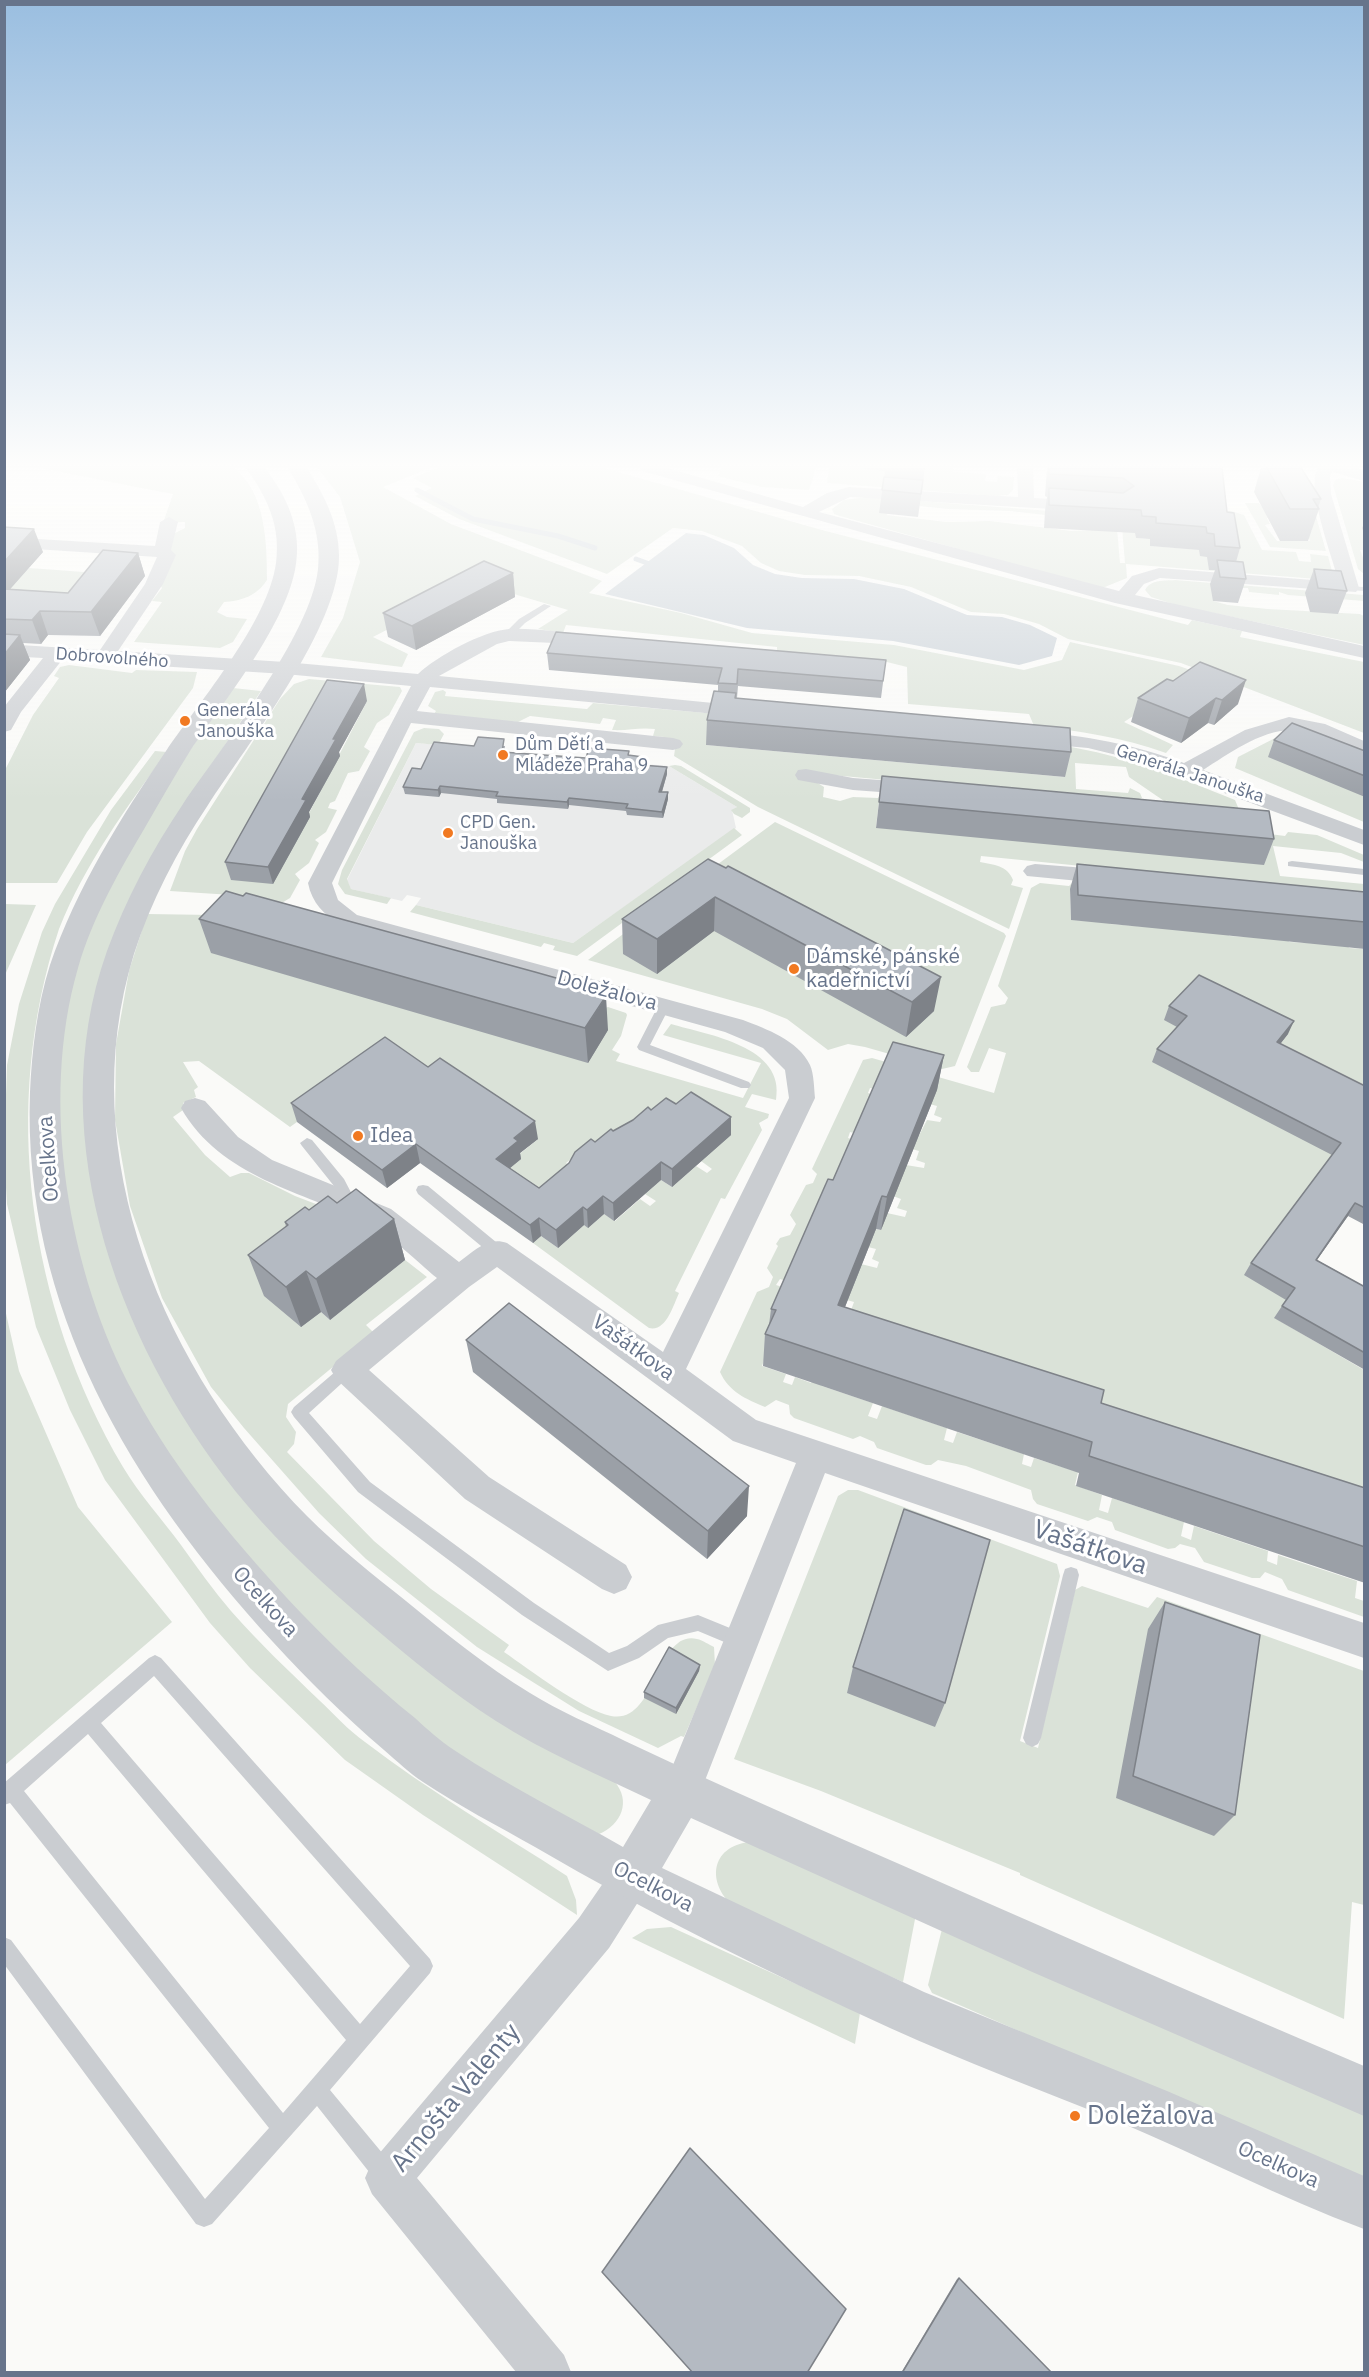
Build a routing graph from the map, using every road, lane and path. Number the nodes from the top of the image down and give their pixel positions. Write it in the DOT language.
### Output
graph roads {
  1 [pos="156,579"];
  2 [pos="282,579"];
  3 [pos="328,579"];
  4 [pos="1048,579"];
  5 [pos="1141,579"];
  6 [pos="1238,579"];
  7 [pos="1358,588"];
  8 [pos="1122,599"];
  9 [pos="547,606"];
  10 [pos="508,635"];
  11 [pos="613,642"];
  12 [pos="4,650"];
  13 [pos="1365,652"];
  14 [pos="56,654"];
  15 [pos="104,658"];
  16 [pos="228,664"];
  17 [pos="285,668"];
  18 [pos="424,680"];
  19 [pos="767,713"];
  20 [pos="404,716"];
  21 [pos="4,726"];
  22 [pos="1008,735"];
  23 [pos="673,744"];
  24 [pos="1365,747"];
  25 [pos="1188,770"];
  26 [pos="806,775"];
  27 [pos="937,790"];
  28 [pos="1246,816"];
  29 [pos="1329,823"];
  30 [pos="1365,838"];
  31 [pos="1292,864"];
  32 [pos="1035,871"];
  33 [pos="1365,872"];
  34 [pos="1129,879"];
  35 [pos="664,1006"];
  36 [pos="745,1085"];
  37 [pos="195,1108"];
  38 [pos="307,1143"];
  39 [pos="423,1190"];
  40 [pos="349,1202"];
  41 [pos="497,1251"];
  42 [pos="458,1278"];
  43 [pos="347,1370"];
  44 [pos="668,1372"];
  45 [pos="816,1455"];
  46 [pos="1071,1575"];
  47 [pos="614,1577"];
  48 [pos="1365,1641"];
  49 [pos="743,1642"];
  50 [pos="89,1722"];
  51 [pos="1032,1738"];
  52 [pos="681,1792"];
  53 [pos="8,1793"];
  54 [pos="631,1877"];
  55 [pos="4,1947"];
  56 [pos="360,2040"];
  57 [pos="317,2090"];
  58 [pos="1365,2091"];
  59 [pos="284,2129"];
  60 [pos="388,2178"];
  61 [pos="1365,2203"];
  62 [pos="547,2373"];
  1 -- 15 [label="street"];
  2 -- 16 [label="street, Ocelkova"];
  3 -- 17 [label="street"];
  4 -- 8 [label="street"];
  5 -- 8 [label="street"];
  6 -- 7 [label="street"];
  8 -- 13 [label="street"];
  9 -- 10 [label="lane"];
  10 -- 11 [label="street"];
  10 -- 18 [label="street"];
  12 -- 14 [label="street, Dobrovolného"];
  14 -- 15 [label="street, Dobrovolného"];
  14 -- 21 [label="street"];
  15 -- 16 [label="street, Dobrovolného"];
  16 -- 17 [label="street"];
  16 -- 54 [label="street, Ocelkova"];
  17 -- 18 [label="street"];
  17 -- 52 [label="street"];
  18 -- 19 [label="street"];
  18 -- 20 [label="street, Doležalova"];
  20 -- 23 [label="street"];
  20 -- 35 [label="street, Doležalova"];
  22 -- 25 [label="street, Generála Janouška"];
  24 -- 25 [label="street"];
  25 -- 29 [label="street, Generála Janouška"];
  26 -- 27 [label="street"];
  28 -- 29 [label="street"];
  29 -- 30 [label="street, Generála Janouška"];
  31 -- 33 [label="lane"];
  32 -- 34 [label="street"];
  35 -- 36 [label="lane"];
  35 -- 44 [label="street, Doležalova"];
  37 -- 40 [label="street"];
  38 -- 40 [label="lane"];
  39 -- 41 [label="lane"];
  40 -- 42 [label="street"];
  41 -- 42 [label="street"];
  41 -- 44 [label="street, Vašátkova"];
  42 -- 43 [label="street"];
  43 -- 47 [label="street"];
  43 -- 49 [label="lane"];
  44 -- 45 [label="street, Vašátkova"];
  45 -- 48 [label="street, Vašátkova"];
  45 -- 49 [label="street"];
  46 -- 51 [label="lane"];
  49 -- 52 [label="street"];
  50 -- 53 [label="lane"];
  50 -- 56 [label="lane"];
  50 -- 56 [label="lane"];
  52 -- 54 [label="street"];
  52 -- 58 [label="street"];
  53 -- 59 [label="lane"];
  54 -- 60 [label="street, Arnošta Valenty"];
  54 -- 61 [label="street, Ocelkova"];
  55 -- 59 [label="lane"];
  56 -- 57 [label="lane"];
  57 -- 59 [label="lane"];
  57 -- 60 [label="lane"];
  60 -- 62 [label="street, Arnošta Valenty"];
}
